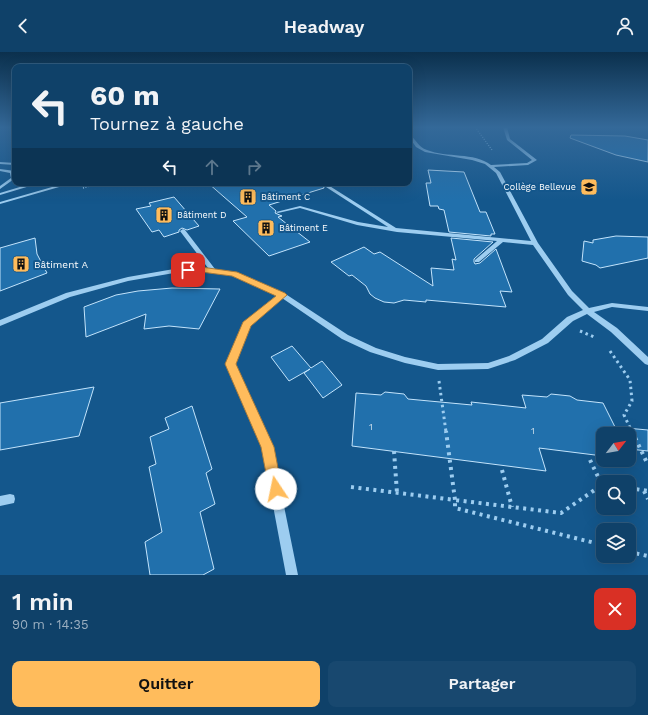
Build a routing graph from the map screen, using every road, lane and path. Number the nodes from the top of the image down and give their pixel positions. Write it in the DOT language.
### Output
graph roads {
  1 [pos="428,151"];
  2 [pos="523,151"];
  3 [pos="0,163"];
  4 [pos="12,164"];
  5 [pos="492,166"];
  6 [pos="0,170"];
  7 [pos="12,172"];
  8 [pos="12,179"];
  9 [pos="28,186"];
  10 [pos="57,186"];
  11 [pos="328,186"];
  12 [pos="0,188"];
  13 [pos="0,194"];
  14 [pos="0,203"];
  15 [pos="278,212"];
  16 [pos="397,230"];
  17 [pos="182,231"];
  18 [pos="502,240"];
  19 [pos="535,243"];
  20 [pos="477,261"];
  21 [pos="213,270"];
  22 [pos="282,295"];
  23 [pos="648,309"];
  24 [pos="588,311"];
  25 [pos="0,323"];
  26 [pos="562,324"];
  27 [pos="597,338"];
  28 [pos="607,346"];
  29 [pos="648,362"];
  30 [pos="438,367"];
  31 [pos="394,451"];
  32 [pos="590,460"];
  33 [pos="648,465"];
  34 [pos="502,470"];
  35 [pos="597,475"];
  36 [pos="351,487"];
  37 [pos="596,489"];
  38 [pos="636,489"];
  39 [pos="646,491"];
  40 [pos="397,493"];
  41 [pos="648,499"];
  42 [pos="455,500"];
  43 [pos="512,507"];
  44 [pos="596,543"];
  45 [pos="636,553"];
  46 [pos="648,556"];
  47 [pos="292,575"];
  1 -- 5 [label="street"];
  2 -- 5 [label="street"];
  3 -- 4 [label="street"];
  5 -- 19 [label="street"];
  6 -- 7 [label="street"];
  8 -- 12 [label="street"];
  9 -- 13 [label="street"];
  10 -- 14 [label="street"];
  11 -- 16 [label="street"];
  15 -- 16 [label="street"];
  16 -- 18 [label="street"];
  17 -- 21 [label="street"];
  18 -- 19 [label="street"];
  18 -- 20 [label="street"];
  19 -- 24 [label="street"];
  21 -- 22 [label="street"];
  21 -- 25 [label="street"];
  22 -- 30 [label="street"];
  22 -- 47 [label="street"];
  23 -- 24 [label="street"];
  24 -- 26 [label="street"];
  24 -- 29 [label="street"];
  26 -- 27 [label="path"];
  26 -- 30 [label="street"];
  28 -- 33 [label="path"];
  30 -- 42 [label="path"];
  31 -- 40 [label="path"];
  32 -- 35 [label="path"];
  34 -- 43 [label="path"];
  36 -- 40 [label="path"];
  37 -- 43 [label="path"];
  38 -- 39 [label="path"];
  39 -- 41 [label="path"];
  40 -- 42 [label="path"];
  42 -- 43 [label="path"];
  42 -- 44 [label="path"];
  45 -- 46 [label="path"];
}
